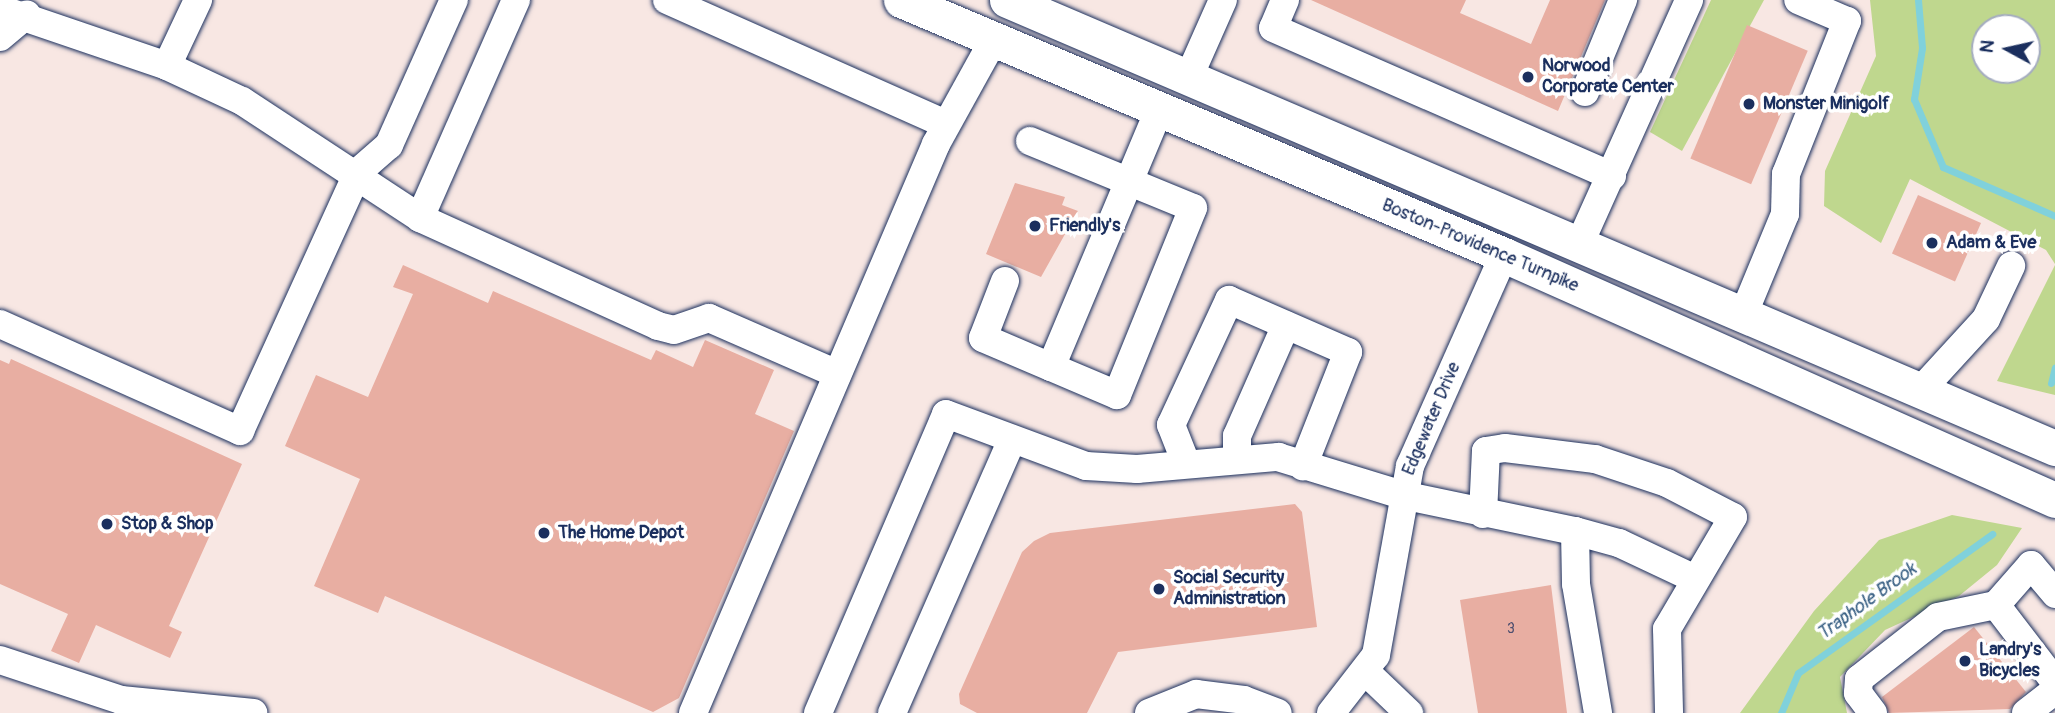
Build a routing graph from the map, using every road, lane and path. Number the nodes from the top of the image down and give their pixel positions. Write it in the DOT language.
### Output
graph roads {
  1 [pos="198,0"];
  2 [pos="454,0"];
  3 [pos="667,0"];
  4 [pos="901,0"];
  5 [pos="1007,0"];
  6 [pos="1222,0"];
  7 [pos="1285,0"];
  8 [pos="1623,0"];
  9 [pos="1689,0"];
  10 [pos="1798,0"];
  11 [pos="508,2"];
  12 [pos="22,7"];
  13 [pos="0,9"];
  14 [pos="0,37"];
  15 [pos="994,39"];
  16 [pos="167,66"];
  17 [pos="1188,79"];
  18 [pos="1585,92"];
  19 [pos="1159,110"];
  20 [pos="945,124"];
  21 [pos="1030,142"];
  22 [pos="358,172"];
  23 [pos="1612,176"];
  24 [pos="1129,184"];
  25 [pos="420,218"];
  26 [pos="1580,243"];
  27 [pos="1504,255"];
  28 [pos="2011,266"];
  29 [pos="1005,281"];
  30 [pos="1744,313"];
  31 [pos="0,324"];
  32 [pos="1286,325"];
  33 [pos="1051,367"];
  34 [pos="837,374"];
  35 [pos="1921,390"];
  36 [pos="1012,440"];
  37 [pos="2055,448"];
  38 [pos="1237,457"];
  39 [pos="1186,463"];
  40 [pos="1303,466"];
  41 [pos="1402,495"];
  42 [pos="2055,500"];
  43 [pos="1483,514"];
  44 [pos="1575,531"];
  45 [pos="1695,579"];
  46 [pos="2055,594"];
  47 [pos="1996,605"];
  48 [pos="0,660"];
  49 [pos="1365,671"];
  50 [pos="2055,682"];
  51 [pos="2055,690"];
  52 [pos="253,713"];
  53 [pos="693,713"];
  54 [pos="818,713"];
  55 [pos="891,713"];
  56 [pos="1149,713"];
  57 [pos="1278,713"];
  58 [pos="1331,713"];
  59 [pos="1409,713"];
  60 [pos="1598,713"];
  61 [pos="1669,713"];
  62 [pos="1873,713"];
  63 [pos="2026,713"];
  1 -- 16 [label="lane"];
  2 -- 22 [label="lane"];
  3 -- 20 [label="lane"];
  4 -- 15 [label="main road, Boston-Providence Turnpike"];
  5 -- 17 [label="main road"];
  6 -- 17 [label="lane"];
  7 -- 23 [label="lane"];
  8 -- 18 [label="lane"];
  9 -- 23 [label="lane"];
  10 -- 30 [label="lane"];
  11 -- 25 [label="lane"];
  12 -- 13 [label="lane"];
  12 -- 14 [label="lane"];
  12 -- 16 [label="lane"];
  15 -- 19 [label="main road, Boston-Providence Turnpike"];
  15 -- 20 [label="lane"];
  16 -- 22 [label="lane"];
  17 -- 26 [label="main road"];
  19 -- 24 [label="lane"];
  19 -- 27 [label="main road, Boston-Providence Turnpike"];
  20 -- 34 [label="lane"];
  21 -- 24 [label="lane"];
  22 -- 25 [label="lane"];
  22 -- 31 [label="lane"];
  23 -- 26 [label="lane"];
  24 -- 33 [label="lane"];
  24 -- 33 [label="lane"];
  25 -- 34 [label="lane"];
  26 -- 30 [label="main road"];
  27 -- 41 [label="lane, Edgewater Drive"];
  27 -- 42 [label="main road, Boston-Providence Turnpike"];
  28 -- 35 [label="lane"];
  29 -- 33 [label="lane"];
  30 -- 35 [label="main road"];
  32 -- 38 [label="lane"];
  32 -- 39 [label="lane"];
  32 -- 40 [label="lane"];
  34 -- 53 [label="lane"];
  35 -- 37 [label="main road"];
  36 -- 39 [label="lane"];
  36 -- 54 [label="lane"];
  36 -- 55 [label="lane"];
  38 -- 39 [label="lane"];
  38 -- 40 [label="lane"];
  40 -- 41 [label="lane"];
  41 -- 43 [label="lane"];
  41 -- 49 [label="lane, Edgewater Drive"];
  43 -- 44 [label="lane"];
  43 -- 45 [label="lane"];
  44 -- 45 [label="lane"];
  44 -- 60 [label="lane"];
  45 -- 61 [label="lane"];
  46 -- 47 [label="lane"];
  47 -- 50 [label="lane"];
  47 -- 62 [label="lane"];
  48 -- 52 [label="lane"];
  49 -- 58 [label="lane, Edgewater Drive"];
  49 -- 59 [label="lane"];
  51 -- 63 [label="lane"];
  56 -- 57 [label="lane"];
}
